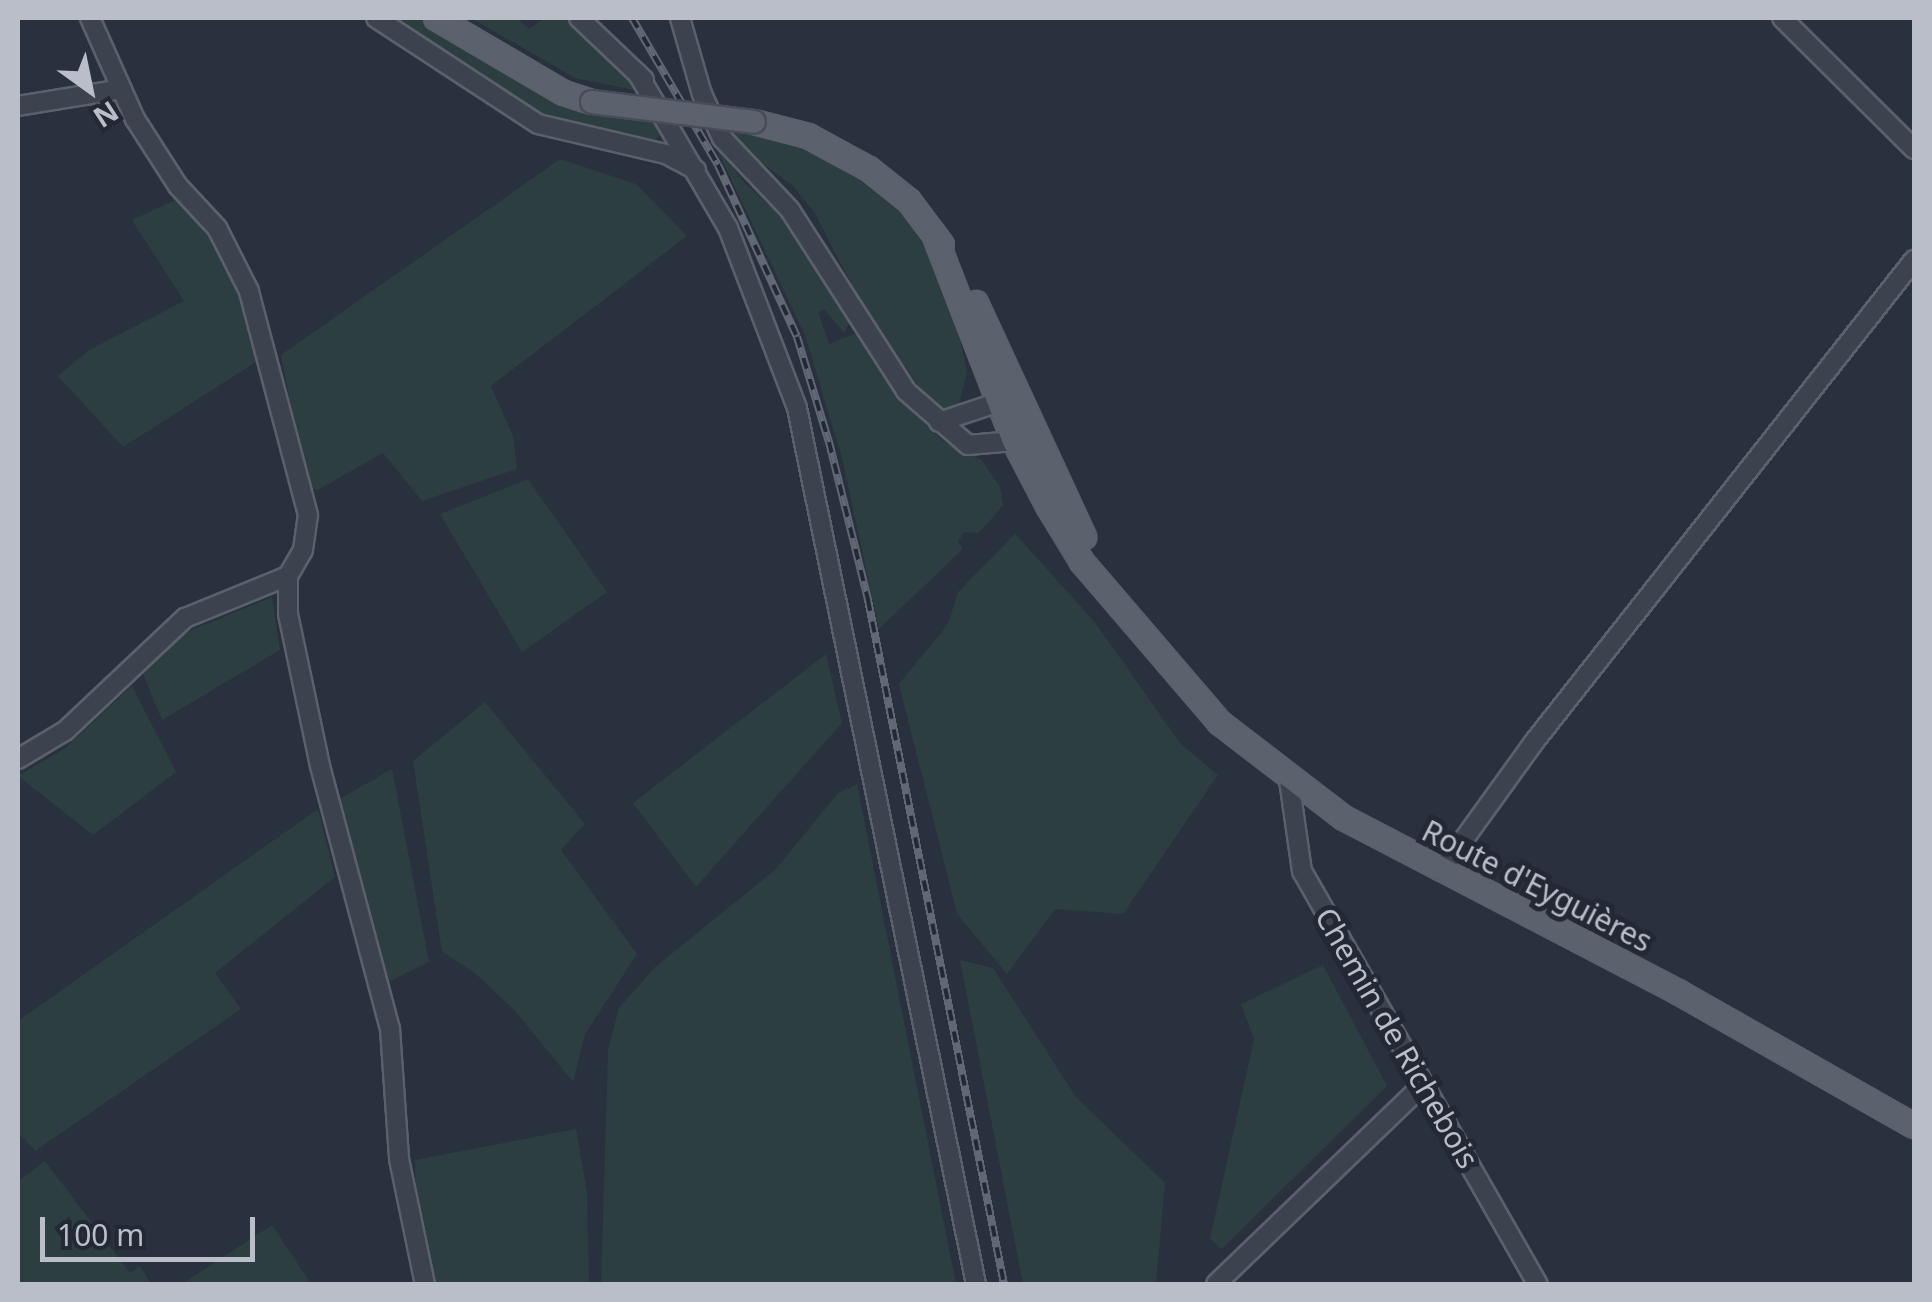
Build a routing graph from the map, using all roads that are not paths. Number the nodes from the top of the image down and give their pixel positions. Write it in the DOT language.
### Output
graph roads {
  1 [pos="90,18"];
  2 [pos="376,18"];
  3 [pos="436,18"];
  4 [pos="579,18"];
  5 [pos="680,18"];
  6 [pos="1782,18"];
  7 [pos="122,89"];
  8 [pos="18,106"];
  9 [pos="1914,149"];
  10 [pos="697,170"];
  11 [pos="1914,260"];
  12 [pos="1009,413"];
  13 [pos="939,422"];
  14 [pos="288,576"];
  15 [pos="1162,659"];
  16 [pos="18,759"];
  17 [pos="1289,780"];
  18 [pos="1440,871"];
  19 [pos="1422,1085"];
  20 [pos="1914,1126"];
  21 [pos="425,1284"];
  22 [pos="976,1284"];
  23 [pos="1216,1284"];
  24 [pos="1538,1284"];
  1 -- 7 [label="street"];
  2 -- 10 [label="street"];
  3 -- 12 [label="main road, Route d'Eyguières, bridge"];
  4 -- 10 [label="street"];
  5 -- 13 [label="street"];
  6 -- 9 [label="street"];
  7 -- 8 [label="street"];
  7 -- 14 [label="street"];
  10 -- 22 [label="street"];
  11 -- 18 [label="street"];
  12 -- 13 [label="street"];
  12 -- 13 [label="street"];
  12 -- 15 [label="main road, Route d'Eyguières"];
  12 -- 15 [label="main road, Route d'Eyguières"];
  14 -- 16 [label="street"];
  14 -- 21 [label="street"];
  15 -- 17 [label="main road, Route d'Eyguières"];
  17 -- 18 [label="main road, Route d'Eyguières"];
  17 -- 19 [label="street, Chemin de Richebois"];
  18 -- 20 [label="main road, Route d'Eyguières"];
  19 -- 23 [label="street"];
  19 -- 24 [label="street, Chemin de Richebois"];
}
